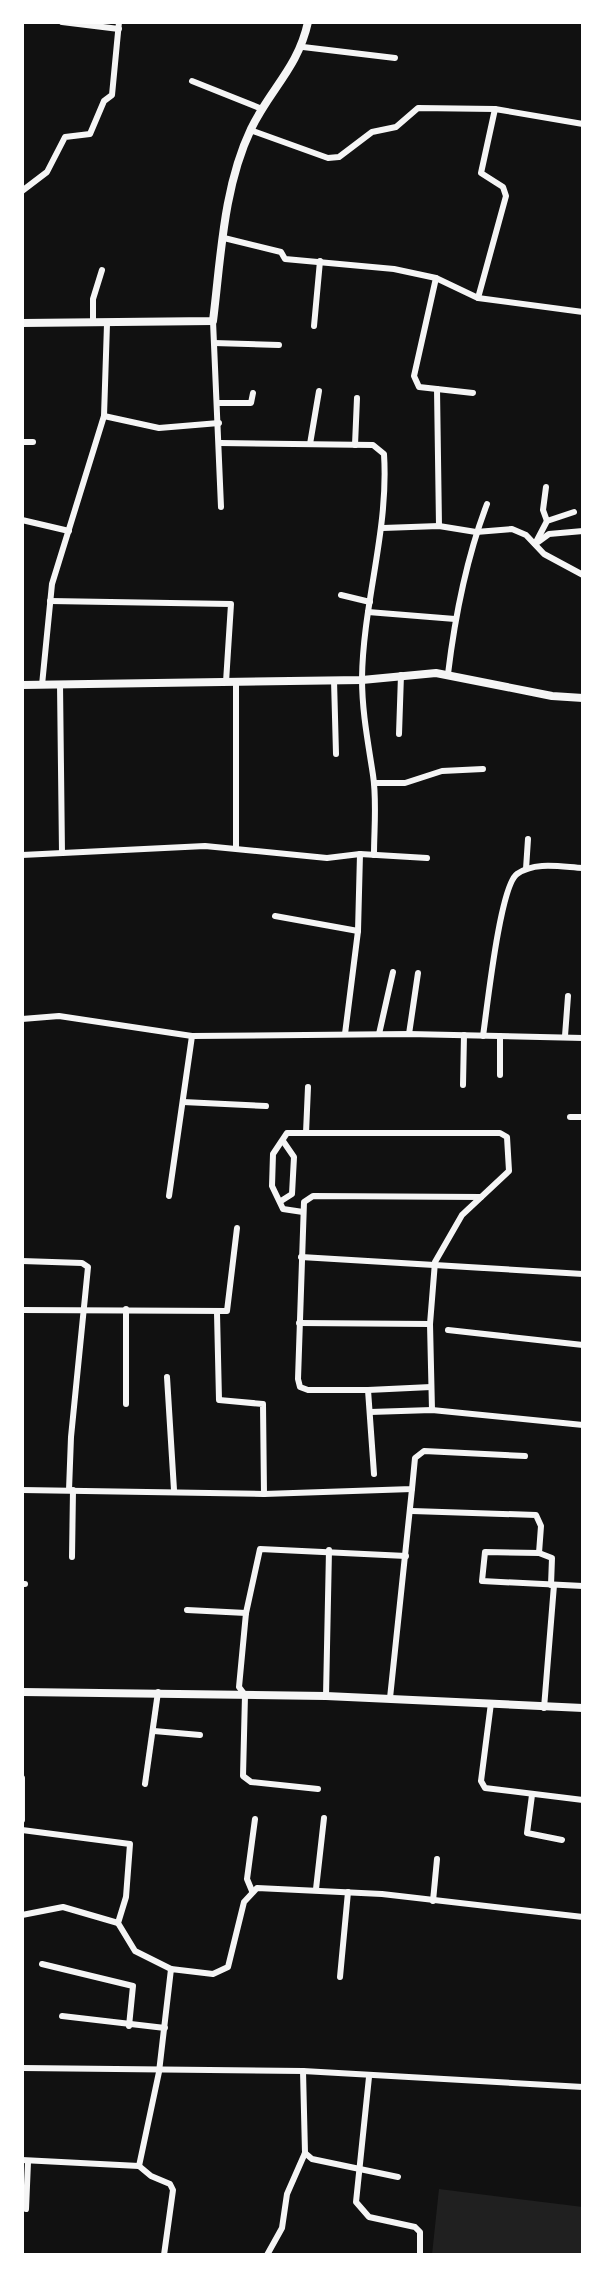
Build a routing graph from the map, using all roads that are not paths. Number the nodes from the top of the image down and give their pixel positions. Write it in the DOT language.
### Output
graph roads {
  1 [pos="62,22"];
  2 [pos="308,22"];
  3 [pos="119,26"];
  4 [pos="303,47"];
  5 [pos="395,58"];
  6 [pos="192,81"];
  7 [pos="262,109"];
  8 [pos="495,109"];
  9 [pos="583,124"];
  10 [pos="250,130"];
  11 [pos="22,191"];
  12 [pos="224,238"];
  13 [pos="320,261"];
  14 [pos="102,270"];
  15 [pos="436,278"];
  16 [pos="478,298"];
  17 [pos="583,312"];
  18 [pos="213,321"];
  19 [pos="22,323"];
  20 [pos="93,323"];
  21 [pos="107,324"];
  22 [pos="314,326"];
  23 [pos="214,343"];
  24 [pos="279,345"];
  25 [pos="437,389"];
  26 [pos="319,391"];
  27 [pos="253,393"];
  28 [pos="473,393"];
  29 [pos="357,398"];
  30 [pos="218,403"];
  31 [pos="104,416"];
  32 [pos="219,423"];
  33 [pos="22,442"];
  34 [pos="33,442"];
  35 [pos="220,443"];
  36 [pos="310,444"];
  37 [pos="355,445"];
  38 [pos="546,487"];
  39 [pos="487,504"];
  40 [pos="221,507"];
  41 [pos="574,512"];
  42 [pos="22,520"];
  43 [pos="547,521"];
  44 [pos="439,526"];
  45 [pos="383,528"];
  46 [pos="69,531"];
  47 [pos="583,531"];
  48 [pos="476,532"];
  49 [pos="535,544"];
  50 [pos="583,575"];
  51 [pos="341,595"];
  52 [pos="50,601"];
  53 [pos="370,602"];
  54 [pos="368,612"];
  55 [pos="455,619"];
  56 [pos="448,674"];
  57 [pos="401,675"];
  58 [pos="334,680"];
  59 [pos="362,680"];
  60 [pos="231,682"];
  61 [pos="60,684"];
  62 [pos="22,685"];
  63 [pos="42,685"];
  64 [pos="583,698"];
  65 [pos="399,734"];
  66 [pos="336,754"];
  67 [pos="483,769"];
  68 [pos="374,783"];
  69 [pos="528,839"];
  70 [pos="236,848"];
  71 [pos="62,853"];
  72 [pos="360,854"];
  73 [pos="22,855"];
  74 [pos="374,855"];
  75 [pos="427,858"];
  76 [pos="583,868"];
  77 [pos="526,869"];
  78 [pos="275,916"];
  79 [pos="358,931"];
  80 [pos="393,972"];
  81 [pos="418,973"];
  82 [pos="568,996"];
  83 [pos="22,1019"];
  84 [pos="345,1034"];
  85 [pos="379,1034"];
  86 [pos="409,1034"];
  87 [pos="464,1035"];
  88 [pos="192,1036"];
  89 [pos="483,1036"];
  90 [pos="500,1036"];
  91 [pos="565,1036"];
  92 [pos="583,1038"];
  93 [pos="500,1075"];
  94 [pos="463,1085"];
  95 [pos="308,1087"];
  96 [pos="183,1102"];
  97 [pos="266,1106"];
  98 [pos="570,1117"];
  99 [pos="583,1117"];
  100 [pos="306,1133"];
  101 [pos="283,1141"];
  102 [pos="169,1196"];
  103 [pos="481,1197"];
  104 [pos="281,1201"];
  105 [pos="303,1212"];
  106 [pos="237,1228"];
  107 [pos="301,1257"];
  108 [pos="22,1261"];
  109 [pos="435,1262"];
  110 [pos="583,1274"];
  111 [pos="126,1309"];
  112 [pos="22,1310"];
  113 [pos="85,1310"];
  114 [pos="217,1313"];
  115 [pos="299,1323"];
  116 [pos="430,1324"];
  117 [pos="448,1330"];
  118 [pos="583,1345"];
  119 [pos="167,1377"];
  120 [pos="431,1387"];
  121 [pos="368,1390"];
  122 [pos="126,1404"];
  123 [pos="432,1410"];
  124 [pos="370,1412"];
  125 [pos="583,1425"];
  126 [pos="525,1456"];
  127 [pos="374,1474"];
  128 [pos="412,1489"];
  129 [pos="22,1490"];
  130 [pos="71,1490"];
  131 [pos="174,1490"];
  132 [pos="264,1494"];
  133 [pos="412,1511"];
  134 [pos="329,1550"];
  135 [pos="539,1553"];
  136 [pos="406,1556"];
  137 [pos="72,1557"];
  138 [pos="553,1585"];
  139 [pos="583,1586"];
  140 [pos="187,1610"];
  141 [pos="246,1613"];
  142 [pos="22,1692"];
  143 [pos="158,1692"];
  144 [pos="245,1695"];
  145 [pos="326,1696"];
  146 [pos="390,1698"];
  147 [pos="491,1703"];
  148 [pos="544,1708"];
  149 [pos="583,1708"];
  150 [pos="154,1731"];
  151 [pos="200,1735"];
  152 [pos="22,1778"];
  153 [pos="145,1784"];
  154 [pos="318,1789"];
  155 [pos="532,1795"];
  156 [pos="583,1800"];
  157 [pos="324,1818"];
  158 [pos="255,1819"];
  159 [pos="22,1820"];
  160 [pos="22,1830"];
  161 [pos="562,1840"];
  162 [pos="437,1859"];
  163 [pos="316,1889"];
  164 [pos="252,1891"];
  165 [pos="348,1892"];
  166 [pos="433,1901"];
  167 [pos="22,1915"];
  168 [pos="583,1917"];
  169 [pos="118,1923"];
  170 [pos="42,1964"];
  171 [pos="171,1969"];
  172 [pos="340,1977"];
  173 [pos="62,2016"];
  174 [pos="129,2026"];
  175 [pos="165,2028"];
  176 [pos="22,2068"];
  177 [pos="303,2071"];
  178 [pos="159,2072"];
  179 [pos="369,2077"];
  180 [pos="583,2087"];
  181 [pos="305,2153"];
  182 [pos="25,2161"];
  183 [pos="139,2166"];
  184 [pos="360,2167"];
  185 [pos="398,2177"];
  186 [pos="26,2209"];
  187 [pos="164,2255"];
  188 [pos="267,2255"];
  189 [pos="420,2255"];
  1 -- 3 [label="street"];
  2 -- 4 [label="street"];
  3 -- 11 [label="street"];
  4 -- 5 [label="street"];
  4 -- 7 [label="street"];
  6 -- 7 [label="street"];
  7 -- 10 [label="street"];
  8 -- 9 [label="street"];
  8 -- 10 [label="street"];
  8 -- 16 [label="street"];
  10 -- 12 [label="street"];
  12 -- 13 [label="street"];
  12 -- 18 [label="street"];
  13 -- 15 [label="street"];
  13 -- 22 [label="street"];
  14 -- 20 [label="street"];
  15 -- 16 [label="street"];
  15 -- 25 [label="street"];
  16 -- 17 [label="street"];
  18 -- 21 [label="street"];
  18 -- 23 [label="street"];
  19 -- 20 [label="street"];
  20 -- 21 [label="street"];
  21 -- 31 [label="street"];
  23 -- 24 [label="street"];
  23 -- 30 [label="street"];
  25 -- 28 [label="street"];
  25 -- 44 [label="street"];
  26 -- 36 [label="street"];
  27 -- 30 [label="street"];
  29 -- 37 [label="street"];
  30 -- 32 [label="street"];
  31 -- 32 [label="street"];
  31 -- 46 [label="street"];
  32 -- 35 [label="street"];
  33 -- 34 [label="street"];
  35 -- 36 [label="street"];
  35 -- 40 [label="street"];
  36 -- 37 [label="street"];
  37 -- 45 [label="street"];
  38 -- 43 [label="street"];
  39 -- 48 [label="street"];
  41 -- 43 [label="street"];
  42 -- 46 [label="street"];
  43 -- 49 [label="street"];
  44 -- 45 [label="street"];
  44 -- 48 [label="street"];
  45 -- 53 [label="street"];
  46 -- 52 [label="street"];
  47 -- 49 [label="street"];
  48 -- 49 [label="street"];
  48 -- 55 [label="street"];
  49 -- 50 [label="street"];
  51 -- 53 [label="street"];
  52 -- 60 [label="street"];
  52 -- 63 [label="street"];
  53 -- 54 [label="street"];
  54 -- 55 [label="street"];
  54 -- 59 [label="street"];
  55 -- 56 [label="street"];
  56 -- 57 [label="street"];
  56 -- 64 [label="street"];
  57 -- 59 [label="street"];
  57 -- 65 [label="street"];
  58 -- 59 [label="street"];
  58 -- 60 [label="street"];
  58 -- 66 [label="street"];
  59 -- 68 [label="street"];
  60 -- 61 [label="street"];
  60 -- 70 [label="street"];
  61 -- 63 [label="street"];
  61 -- 71 [label="street"];
  62 -- 63 [label="street"];
  67 -- 68 [label="street"];
  68 -- 74 [label="street"];
  69 -- 77 [label="street"];
  70 -- 71 [label="street"];
  70 -- 72 [label="street"];
  71 -- 73 [label="street"];
  72 -- 74 [label="street"];
  72 -- 79 [label="street"];
  74 -- 75 [label="street"];
  76 -- 77 [label="street"];
  77 -- 89 [label="street"];
  78 -- 79 [label="street"];
  79 -- 84 [label="street"];
  80 -- 85 [label="street"];
  81 -- 86 [label="street"];
  82 -- 91 [label="street"];
  83 -- 88 [label="street"];
  84 -- 85 [label="street"];
  84 -- 88 [label="street"];
  85 -- 86 [label="street"];
  86 -- 87 [label="street"];
  87 -- 89 [label="street"];
  87 -- 94 [label="street"];
  88 -- 96 [label="street"];
  89 -- 90 [label="street"];
  90 -- 91 [label="street"];
  90 -- 93 [label="street"];
  91 -- 92 [label="street"];
  95 -- 100 [label="street"];
  96 -- 97 [label="street"];
  96 -- 102 [label="street"];
  98 -- 99 [label="street"];
  100 -- 101 [label="street"];
  100 -- 103 [label="street"];
  101 -- 104 [label="street"];
  101 -- 104 [label="street"];
  103 -- 105 [label="street"];
  103 -- 109 [label="street"];
  104 -- 105 [label="street"];
  105 -- 107 [label="street"];
  106 -- 114 [label="street"];
  107 -- 109 [label="street"];
  107 -- 115 [label="street"];
  108 -- 113 [label="street"];
  109 -- 110 [label="street"];
  109 -- 116 [label="street"];
  111 -- 113 [label="street"];
  111 -- 114 [label="street"];
  111 -- 122 [label="street"];
  112 -- 113 [label="street"];
  113 -- 130 [label="street"];
  114 -- 132 [label="street"];
  115 -- 116 [label="street"];
  115 -- 121 [label="street"];
  116 -- 120 [label="street"];
  117 -- 118 [label="street"];
  119 -- 131 [label="street"];
  120 -- 121 [label="street"];
  120 -- 123 [label="street"];
  121 -- 124 [label="street"];
  123 -- 124 [label="street"];
  123 -- 125 [label="street"];
  124 -- 127 [label="street"];
  126 -- 128 [label="street"];
  128 -- 132 [label="street"];
  128 -- 133 [label="street"];
  129 -- 130 [label="street"];
  130 -- 131 [label="street"];
  130 -- 137 [label="street"];
  131 -- 132 [label="street"];
  133 -- 135 [label="street"];
  133 -- 136 [label="street"];
  134 -- 136 [label="street"];
  134 -- 141 [label="street"];
  134 -- 145 [label="street"];
  135 -- 138 [label="street"];
  135 -- 138 [label="street"];
  136 -- 146 [label="street"];
  138 -- 139 [label="street"];
  138 -- 148 [label="street"];
  140 -- 141 [label="street"];
  141 -- 144 [label="street"];
  142 -- 143 [label="street"];
  143 -- 144 [label="street"];
  143 -- 150 [label="street"];
  144 -- 145 [label="street"];
  144 -- 154 [label="street"];
  145 -- 146 [label="street"];
  146 -- 147 [label="street"];
  147 -- 148 [label="street"];
  147 -- 155 [label="street"];
  148 -- 149 [label="street"];
  150 -- 151 [label="street"];
  150 -- 153 [label="street"];
  152 -- 159 [label="street"];
  155 -- 156 [label="street"];
  155 -- 161 [label="street"];
  157 -- 163 [label="street"];
  158 -- 164 [label="street"];
  160 -- 169 [label="street"];
  162 -- 166 [label="street"];
  163 -- 164 [label="street"];
  163 -- 165 [label="street"];
  164 -- 171 [label="street"];
  165 -- 166 [label="street"];
  165 -- 172 [label="street"];
  166 -- 168 [label="street"];
  167 -- 169 [label="street"];
  169 -- 171 [label="street"];
  170 -- 174 [label="street"];
  171 -- 175 [label="street"];
  173 -- 174 [label="street"];
  174 -- 175 [label="street"];
  175 -- 178 [label="street"];
  176 -- 178 [label="street"];
  177 -- 178 [label="street"];
  177 -- 179 [label="street"];
  177 -- 181 [label="street"];
  178 -- 183 [label="street"];
  179 -- 180 [label="street"];
  179 -- 184 [label="street"];
  181 -- 184 [label="street"];
  181 -- 188 [label="street"];
  182 -- 183 [label="street"];
  182 -- 186 [label="street"];
  183 -- 187 [label="street"];
  184 -- 185 [label="street"];
  184 -- 189 [label="street"];
}
